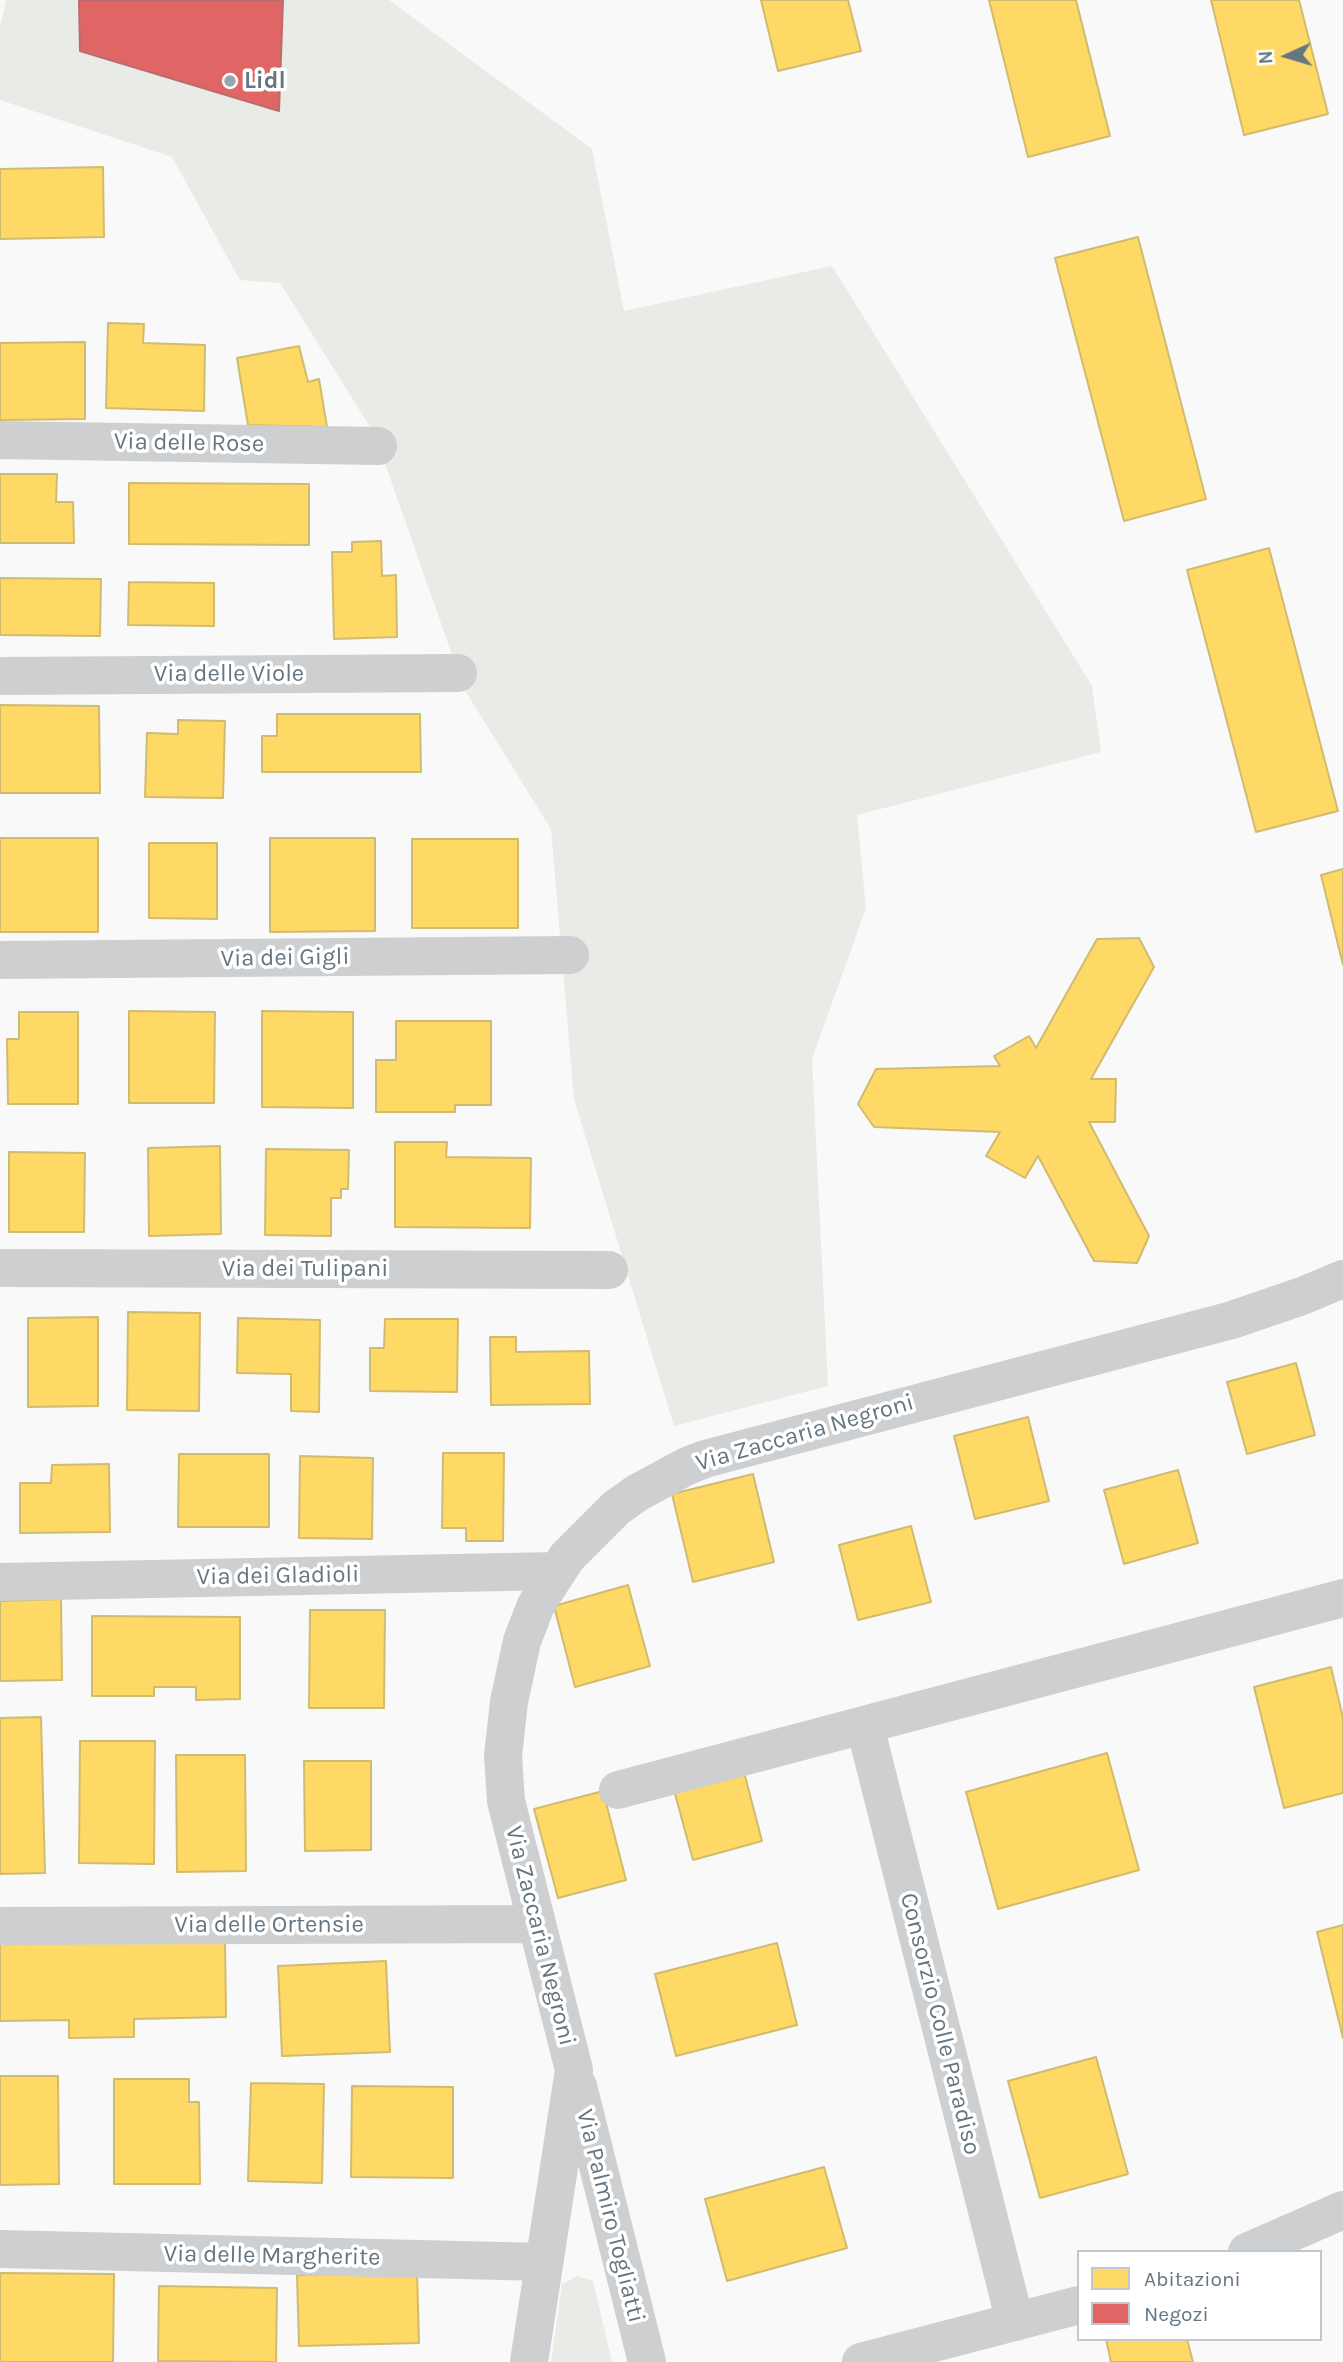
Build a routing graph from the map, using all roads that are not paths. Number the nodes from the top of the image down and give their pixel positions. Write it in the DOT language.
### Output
graph roads {
  1 [pos="0,440"];
  2 [pos="378,446"];
  3 [pos="458,673"];
  4 [pos="0,676"];
  5 [pos="570,955"];
  6 [pos="0,960"];
  7 [pos="0,1268"];
  8 [pos="609,1270"];
  9 [pos="1343,1279"];
  10 [pos="556,1571"];
  11 [pos="0,1582"];
  12 [pos="1343,1598"];
  13 [pos="864,1726"];
  14 [pos="618,1790"];
  15 [pos="537,1924"];
  16 [pos="0,1926"];
  17 [pos="574,2070"];
  18 [pos="1343,2210"];
  19 [pos="0,2249"];
  20 [pos="1252,2250"];
  21 [pos="544,2262"];
  22 [pos="1077,2306"];
  23 [pos="1015,2322"];
  24 [pos="529,2362"];
  25 [pos="647,2362"];
  26 [pos="861,2362"];
  1 -- 2 [label="street, Via delle Rose"];
  3 -- 4 [label="street, Via delle Viole"];
  5 -- 6 [label="street, Via dei Gigli"];
  7 -- 8 [label="street, Via dei Tulipani"];
  9 -- 10 [label="street, Via Zaccaria Negroni"];
  10 -- 11 [label="street, Via dei Gladioli"];
  10 -- 15 [label="street, Via Zaccaria Negroni"];
  12 -- 13 [label="street"];
  13 -- 14 [label="street"];
  13 -- 23 [label="street, Consorzio Colle Paradiso"];
  15 -- 16 [label="street, Via delle Ortensie"];
  15 -- 17 [label="street, Via Zaccaria Negroni"];
  17 -- 21 [label="street, Via Zaccaria Negroni"];
  17 -- 25 [label="street, Via Palmiro Togliatti"];
  18 -- 20 [label="street"];
  19 -- 21 [label="street, Via delle Margherite"];
  21 -- 24 [label="street, Via Zaccaria Negroni"];
  22 -- 23 [label="street"];
  23 -- 26 [label="street"];
}
